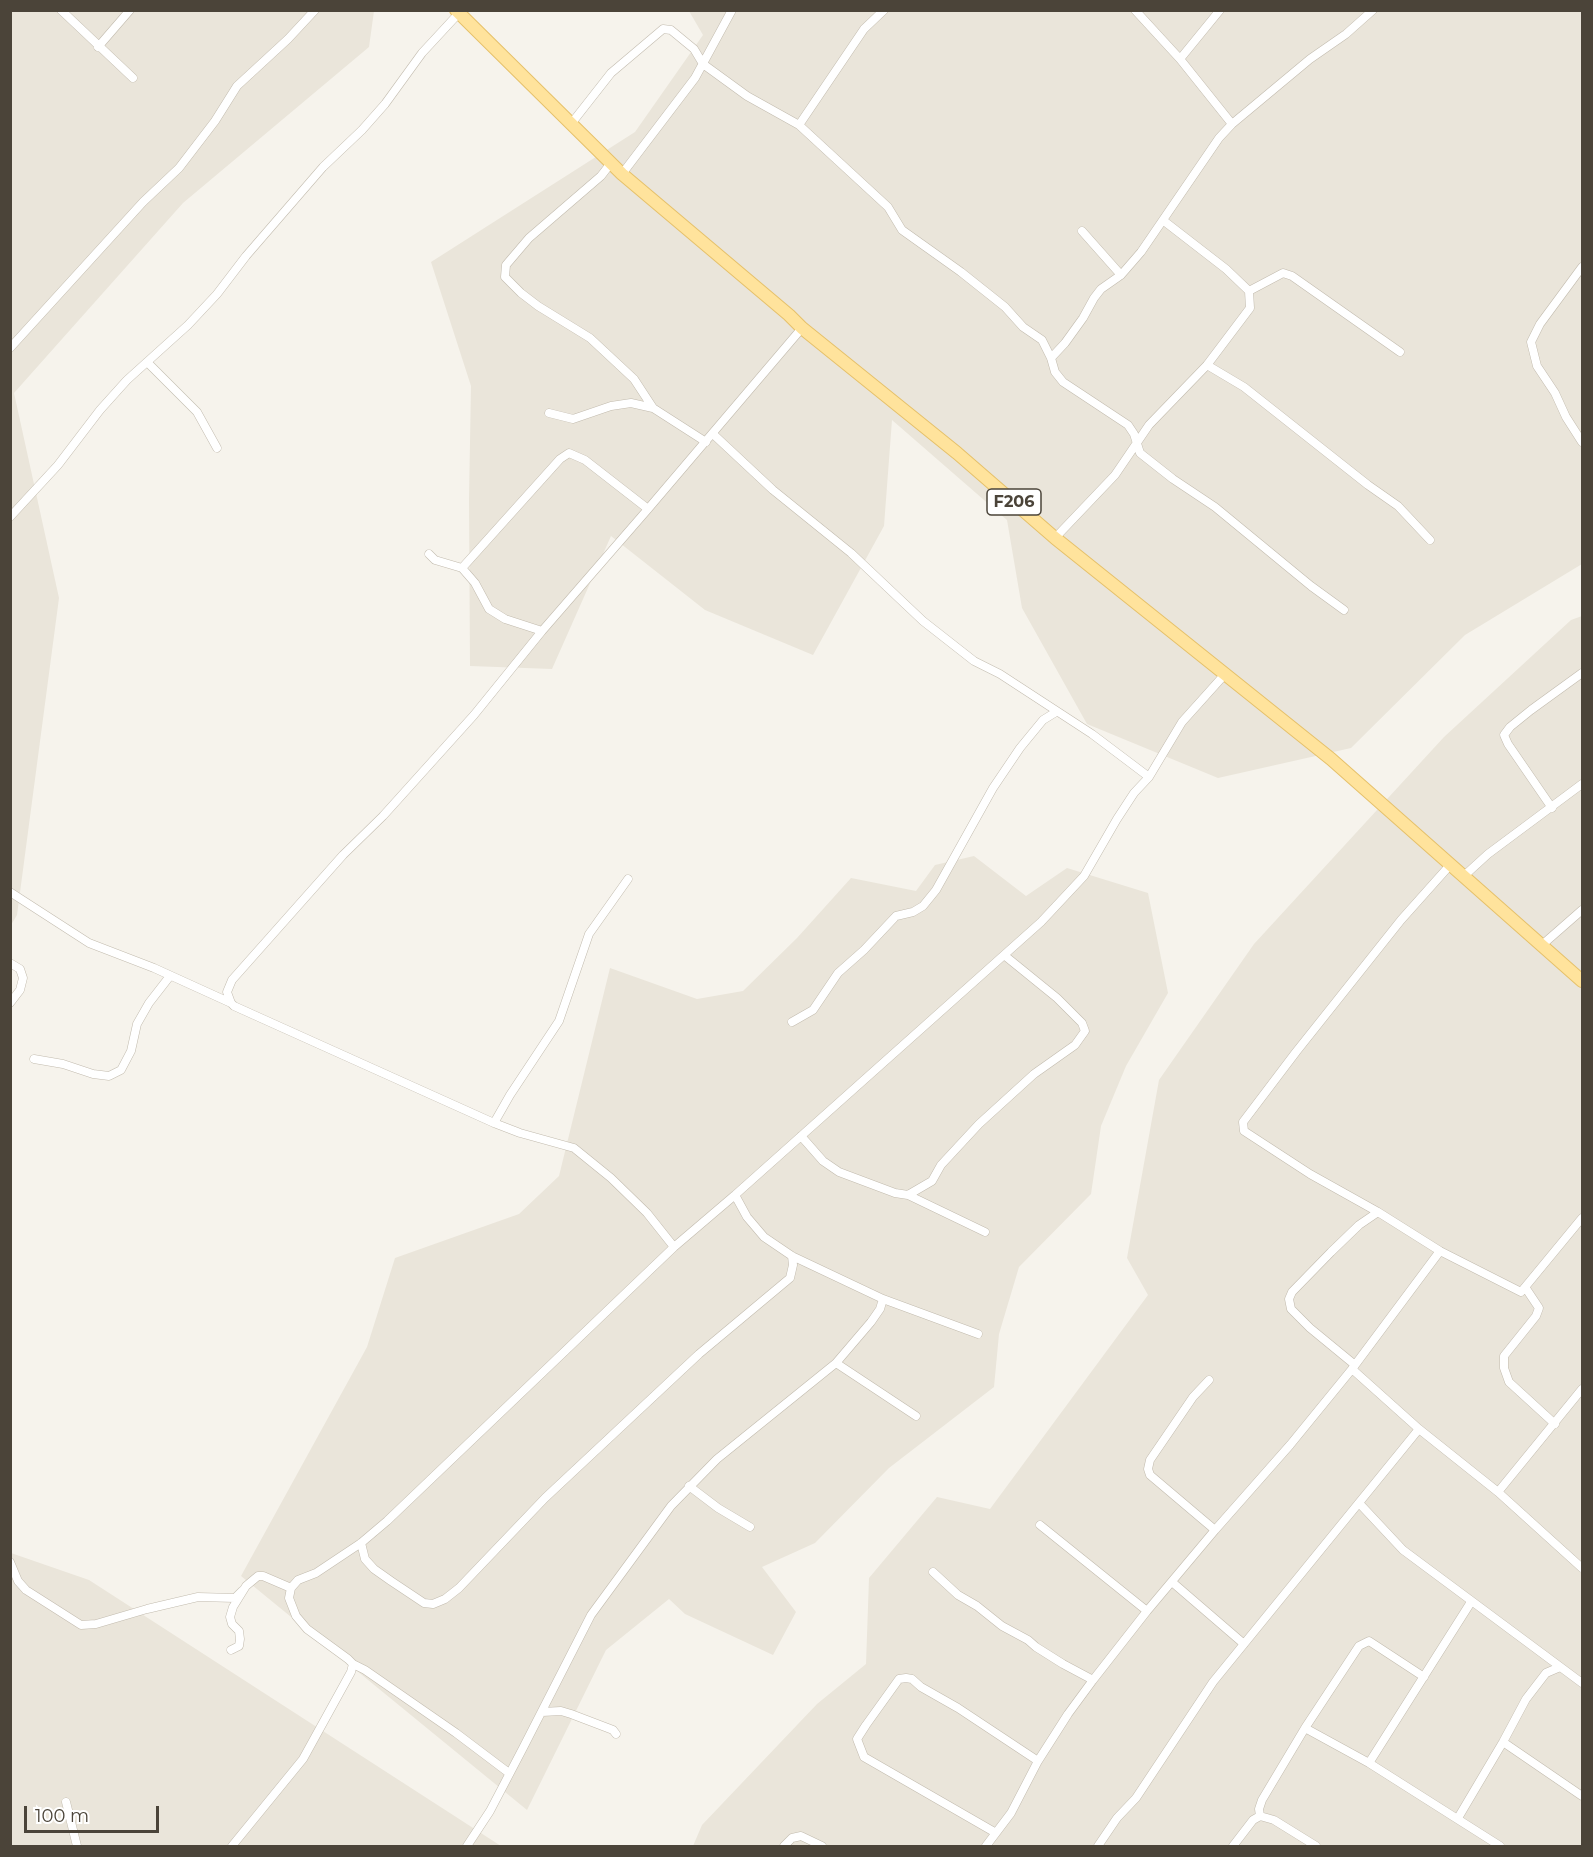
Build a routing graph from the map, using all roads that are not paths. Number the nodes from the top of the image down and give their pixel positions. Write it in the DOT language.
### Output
graph roads {
  1 [pos="61,10"];
  2 [pos="130,10"];
  3 [pos="315,10"];
  4 [pos="732,10"];
  5 [pos="884,10"];
  6 [pos="1135,10"];
  7 [pos="1220,10"];
  8 [pos="1373,10"];
  9 [pos="458,12"];
  10 [pos="98,47"];
  11 [pos="1180,58"];
  12 [pos="703,64"];
  13 [pos="133,78"];
  14 [pos="571,124"];
  15 [pos="1232,124"];
  16 [pos="799,125"];
  17 [pos="611,163"];
  18 [pos="622,174"];
  19 [pos="1164,221"];
  20 [pos="1082,231"];
  21 [pos="1582,267"];
  22 [pos="1121,275"];
  23 [pos="1249,291"];
  24 [pos="802,328"];
  25 [pos="10,348"];
  26 [pos="1400,352"];
  27 [pos="1052,358"];
  28 [pos="147,362"];
  29 [pos="1207,365"];
  30 [pos="653,408"];
  31 [pos="549,413"];
  32 [pos="712,434"];
  33 [pos="1137,441"];
  34 [pos="706,442"];
  35 [pos="1582,442"];
  36 [pos="217,448"];
  37 [pos="648,509"];
  38 [pos="10,517"];
  39 [pos="1055,538"];
  40 [pos="1430,540"];
  41 [pos="429,554"];
  42 [pos="462,568"];
  43 [pos="1344,610"];
  44 [pos="542,631"];
  45 [pos="1226,673"];
  46 [pos="1582,674"];
  47 [pos="1056,712"];
  48 [pos="1149,777"];
  49 [pos="1582,784"];
  50 [pos="1552,808"];
  51 [pos="1451,864"];
  52 [pos="1465,875"];
  53 [pos="628,879"];
  54 [pos="10,892"];
  55 [pos="1582,910"];
  56 [pos="1542,945"];
  57 [pos="1005,955"];
  58 [pos="10,963"];
  59 [pos="170,976"];
  60 [pos="1582,981"];
  61 [pos="231,1003"];
  62 [pos="10,1004"];
  63 [pos="792,1022"];
  64 [pos="34,1059"];
  65 [pos="494,1123"];
  66 [pos="801,1136"];
  67 [pos="908,1195"];
  68 [pos="735,1196"];
  69 [pos="1378,1212"];
  70 [pos="1582,1218"];
  71 [pos="985,1232"];
  72 [pos="674,1247"];
  73 [pos="1440,1251"];
  74 [pos="792,1256"];
  75 [pos="1525,1287"];
  76 [pos="883,1299"];
  77 [pos="978,1334"];
  78 [pos="836,1363"];
  79 [pos="1353,1367"];
  80 [pos="1209,1380"];
  81 [pos="1582,1389"];
  82 [pos="916,1416"];
  83 [pos="1555,1424"];
  84 [pos="1419,1429"];
  85 [pos="690,1486"];
  86 [pos="1498,1492"];
  87 [pos="1359,1503"];
  88 [pos="1040,1525"];
  89 [pos="750,1527"];
  90 [pos="1215,1530"];
  91 [pos="361,1543"];
  92 [pos="10,1562"];
  93 [pos="1582,1568"];
  94 [pos="933,1572"];
  95 [pos="1172,1582"];
  96 [pos="291,1588"];
  97 [pos="242,1591"];
  98 [pos="1471,1602"];
  99 [pos="1147,1611"];
  100 [pos="1244,1644"];
  101 [pos="231,1650"];
  102 [pos="352,1664"];
  103 [pos="1560,1667"];
  104 [pos="1424,1677"];
  105 [pos="1093,1680"];
  106 [pos="1582,1683"];
  107 [pos="542,1712"];
  108 [pos="1305,1728"];
  109 [pos="616,1734"];
  110 [pos="1503,1742"];
  111 [pos="1038,1761"];
  112 [pos="1369,1763"];
  113 [pos="509,1773"];
  114 [pos="1582,1796"];
  115 [pos="66,1802"];
  116 [pos="1260,1816"];
  117 [pos="1458,1818"];
  118 [pos="996,1833"];
  119 [pos="77,1846"];
  120 [pos="232,1846"];
  121 [pos="466,1846"];
  122 [pos="784,1846"];
  123 [pos="822,1846"];
  124 [pos="986,1846"];
  125 [pos="1098,1846"];
  126 [pos="1233,1846"];
  127 [pos="1317,1846"];
  128 [pos="1500,1846"];
  1 -- 10 [label="street"];
  2 -- 10 [label="street"];
  3 -- 25 [label="street"];
  4 -- 12 [label="street"];
  5 -- 16 [label="street"];
  6 -- 11 [label="street"];
  7 -- 11 [label="street"];
  8 -- 15 [label="street"];
  9 -- 14 [label="main road, F206"];
  9 -- 28 [label="street"];
  10 -- 13 [label="street"];
  11 -- 15 [label="street"];
  12 -- 14 [label="street"];
  12 -- 16 [label="street"];
  12 -- 18 [label="street"];
  14 -- 17 [label="main road, F206"];
  15 -- 19 [label="street"];
  16 -- 27 [label="street"];
  17 -- 18 [label="main road, F206"];
  17 -- 30 [label="street"];
  18 -- 24 [label="main road, F206"];
  19 -- 22 [label="street"];
  19 -- 23 [label="street"];
  20 -- 22 [label="street"];
  21 -- 35 [label="street"];
  22 -- 27 [label="street"];
  23 -- 26 [label="street"];
  23 -- 29 [label="street"];
  24 -- 32 [label="street"];
  24 -- 39 [label="main road, F206"];
  27 -- 33 [label="street"];
  28 -- 36 [label="street"];
  28 -- 38 [label="street"];
  29 -- 33 [label="street"];
  29 -- 40 [label="street"];
  30 -- 31 [label="street"];
  30 -- 34 [label="street"];
  32 -- 34 [label="street"];
  32 -- 47 [label="street"];
  33 -- 39 [label="street"];
  33 -- 43 [label="street"];
  34 -- 37 [label="street"];
  37 -- 42 [label="street"];
  37 -- 44 [label="street"];
  39 -- 45 [label="main road, F206"];
  41 -- 42 [label="street"];
  42 -- 44 [label="street"];
  44 -- 61 [label="street"];
  45 -- 48 [label="street"];
  45 -- 51 [label="main road, F206"];
  46 -- 50 [label="street"];
  47 -- 48 [label="street"];
  47 -- 63 [label="street"];
  48 -- 57 [label="street"];
  49 -- 50 [label="street"];
  50 -- 52 [label="street"];
  51 -- 52 [label="main road, F206"];
  51 -- 69 [label="street"];
  52 -- 56 [label="main road, F206"];
  53 -- 65 [label="street"];
  54 -- 59 [label="street"];
  55 -- 56 [label="street"];
  56 -- 60 [label="main road, F206"];
  57 -- 66 [label="street"];
  57 -- 67 [label="street"];
  58 -- 62 [label="street"];
  59 -- 61 [label="street"];
  59 -- 64 [label="street"];
  61 -- 65 [label="street"];
  65 -- 72 [label="street"];
  66 -- 67 [label="street"];
  66 -- 68 [label="street"];
  67 -- 71 [label="street"];
  68 -- 72 [label="street"];
  68 -- 74 [label="street"];
  69 -- 73 [label="street"];
  69 -- 79 [label="street"];
  70 -- 75 [label="street"];
  72 -- 91 [label="street"];
  73 -- 75 [label="street"];
  73 -- 79 [label="street"];
  74 -- 76 [label="street"];
  74 -- 91 [label="street"];
  75 -- 83 [label="street"];
  76 -- 77 [label="street"];
  76 -- 78 [label="street"];
  78 -- 82 [label="street"];
  78 -- 85 [label="street"];
  79 -- 84 [label="street"];
  79 -- 90 [label="street"];
  80 -- 90 [label="street"];
  81 -- 83 [label="street"];
  83 -- 86 [label="street"];
  84 -- 86 [label="street"];
  84 -- 87 [label="street"];
  85 -- 89 [label="street"];
  85 -- 107 [label="street"];
  86 -- 93 [label="street"];
  87 -- 98 [label="street"];
  87 -- 100 [label="street"];
  88 -- 99 [label="street"];
  90 -- 95 [label="street"];
  91 -- 96 [label="street"];
  92 -- 97 [label="street"];
  94 -- 105 [label="street"];
  95 -- 99 [label="street"];
  95 -- 100 [label="street"];
  96 -- 97 [label="street"];
  96 -- 102 [label="street"];
  97 -- 101 [label="street"];
  98 -- 103 [label="street"];
  98 -- 104 [label="street"];
  99 -- 105 [label="street"];
  100 -- 125 [label="street"];
  102 -- 113 [label="street"];
  102 -- 120 [label="street"];
  103 -- 106 [label="street"];
  103 -- 110 [label="street"];
  104 -- 108 [label="street"];
  104 -- 112 [label="street"];
  105 -- 111 [label="street"];
  107 -- 109 [label="street"];
  107 -- 113 [label="street"];
  108 -- 112 [label="street"];
  108 -- 116 [label="street"];
  110 -- 114 [label="street"];
  110 -- 117 [label="street"];
  111 -- 118 [label="street"];
  111 -- 118 [label="street"];
  112 -- 117 [label="street"];
  113 -- 121 [label="street"];
  115 -- 119 [label="street"];
  116 -- 126 [label="street"];
  116 -- 127 [label="street"];
  117 -- 128 [label="street"];
  118 -- 124 [label="street"];
  122 -- 123 [label="street"];
}
